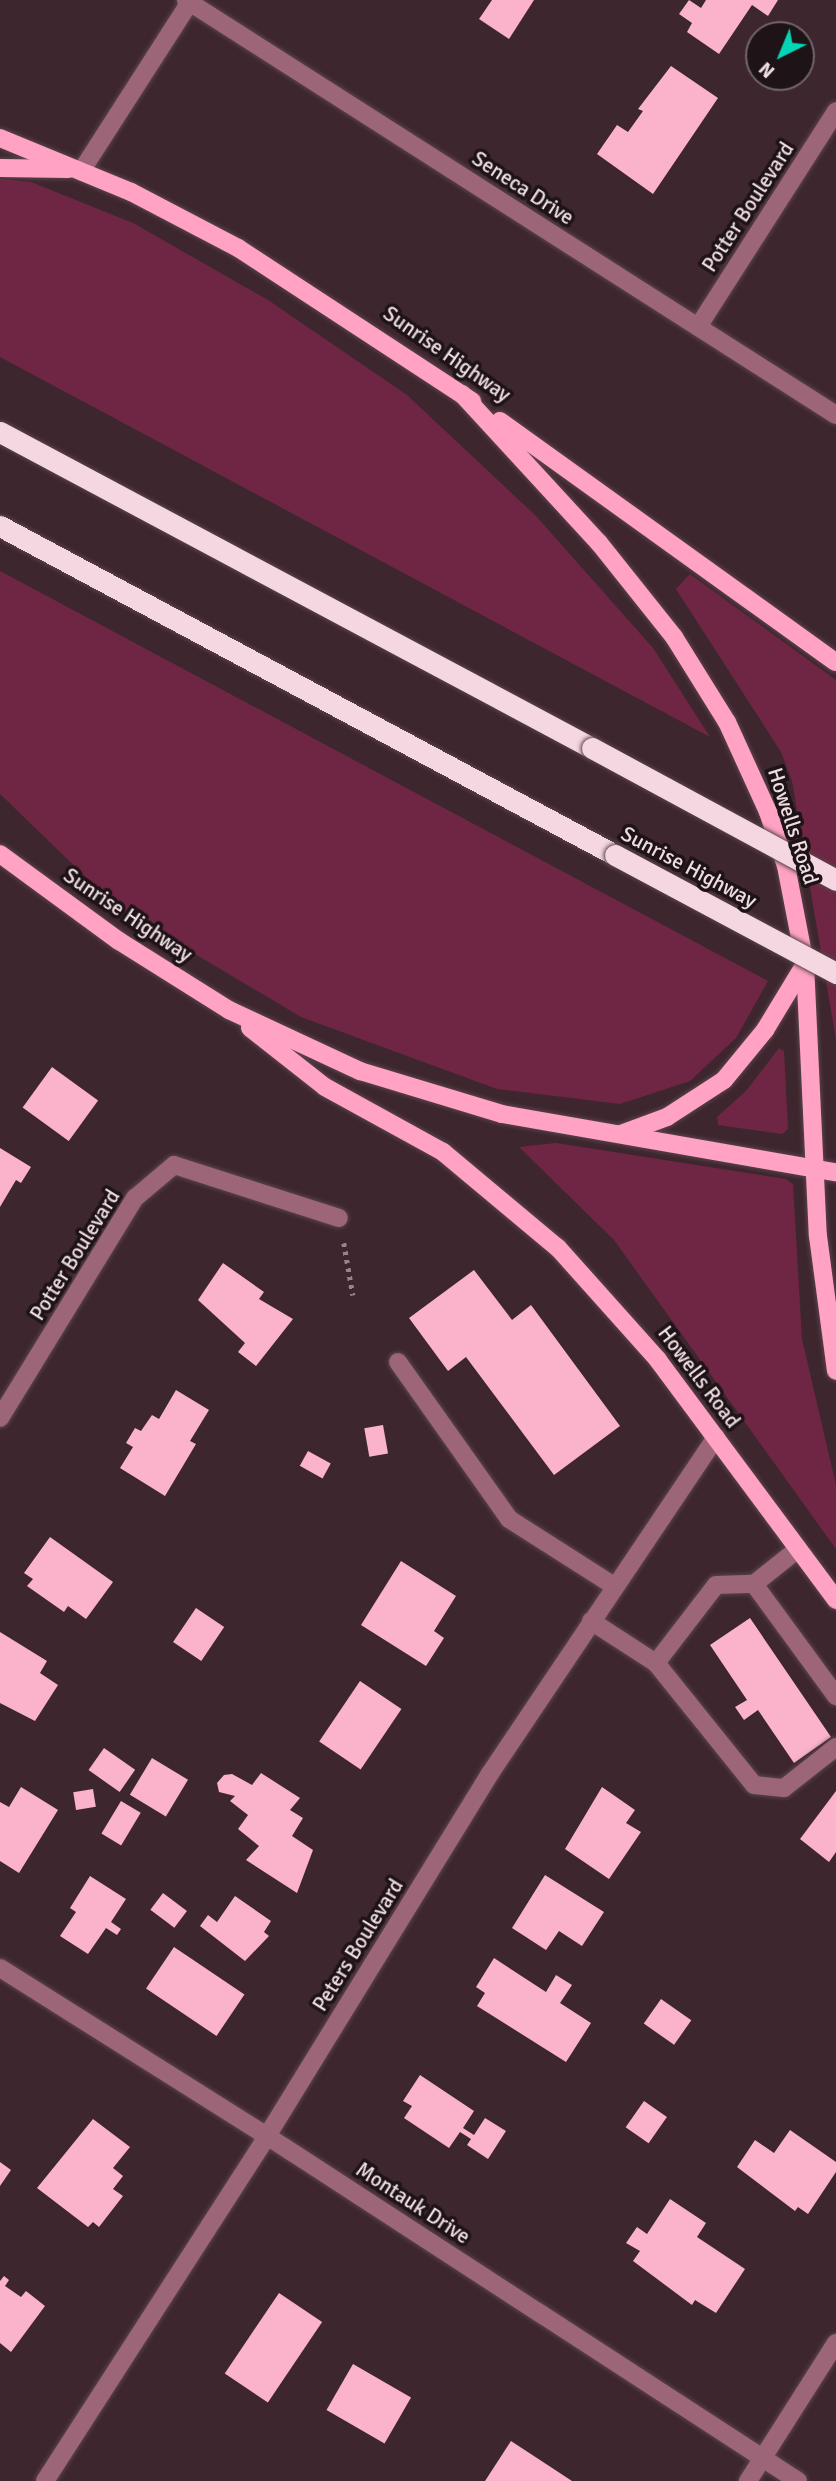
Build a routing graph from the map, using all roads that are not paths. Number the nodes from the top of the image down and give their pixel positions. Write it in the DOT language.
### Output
graph roads {
  1 [pos="189,1"];
  2 [pos="836,111"];
  3 [pos="0,138"];
  4 [pos="0,168"];
  5 [pos="82,170"];
  6 [pos="698,327"];
  7 [pos="462,394"];
  8 [pos="836,415"];
  9 [pos="0,432"];
  10 [pos="0,526"];
  11 [pos="836,662"];
  12 [pos="1,855"];
  13 [pos="836,880"];
  14 [pos="805,964"];
  15 [pos="836,973"];
  16 [pos="229,1010"];
  17 [pos="619,1135"];
  18 [pos="814,1169"];
  19 [pos="836,1172"];
  20 [pos="339,1218"];
  21 [pos="398,1362"];
  22 [pos="836,1371"];
  23 [pos="0,1418"];
  24 [pos="716,1437"];
  25 [pos="798,1549"];
  26 [pos="754,1584"];
  27 [pos="614,1586"];
  28 [pos="836,1601"];
  29 [pos="591,1621"];
  30 [pos="656,1663"];
  31 [pos="836,1696"];
  32 [pos="836,1747"];
  33 [pos="0,1968"];
  34 [pos="267,2136"];
  35 [pos="836,2343"];
  36 [pos="762,2458"];
  37 [pos="45,2481"];
  38 [pos="748,2481"];
  39 [pos="798,2481"];
  1 -- 5 [label="street"];
  1 -- 6 [label="street, Seneca Drive"];
  2 -- 6 [label="street, Potter Boulevard"];
  3 -- 5 [label="main road, Sunrise Highway"];
  4 -- 5 [label="main road"];
  5 -- 7 [label="main road, Sunrise Highway"];
  6 -- 8 [label="street, Seneca Drive"];
  7 -- 11 [label="main road, Sunrise Highway"];
  7 -- 14 [label="main road, Howells Road"];
  9 -- 13 [label="highway, bridge"];
  10 -- 15 [label="highway, Sunrise Highway, bridge"];
  12 -- 16 [label="main road, Sunrise Highway"];
  14 -- 17 [label="main road"];
  14 -- 18 [label="main road, Howells Road"];
  16 -- 17 [label="main road, Sunrise Highway"];
  16 -- 24 [label="main road, Howells Road"];
  17 -- 18 [label="main road, Sunrise Highway"];
  18 -- 19 [label="main road, Sunrise Highway"];
  18 -- 22 [label="main road, Howells Road"];
  20 -- 23 [label="street, Potter Boulevard"];
  21 -- 27 [label="street"];
  24 -- 25 [label="main road, Howells Road"];
  24 -- 27 [label="street, Peters Boulevard"];
  25 -- 26 [label="street"];
  25 -- 28 [label="main road, Howells Road"];
  26 -- 30 [label="street"];
  26 -- 31 [label="street"];
  27 -- 29 [label="street, Peters Boulevard"];
  29 -- 30 [label="street"];
  29 -- 34 [label="street, Peters Boulevard"];
  30 -- 32 [label="street"];
  33 -- 34 [label="street, Montauk Drive"];
  34 -- 36 [label="street, Montauk Drive"];
  34 -- 37 [label="street, Peters Boulevard"];
  35 -- 36 [label="street"];
  36 -- 38 [label="street"];
  36 -- 39 [label="street, Montauk Drive"];
}
